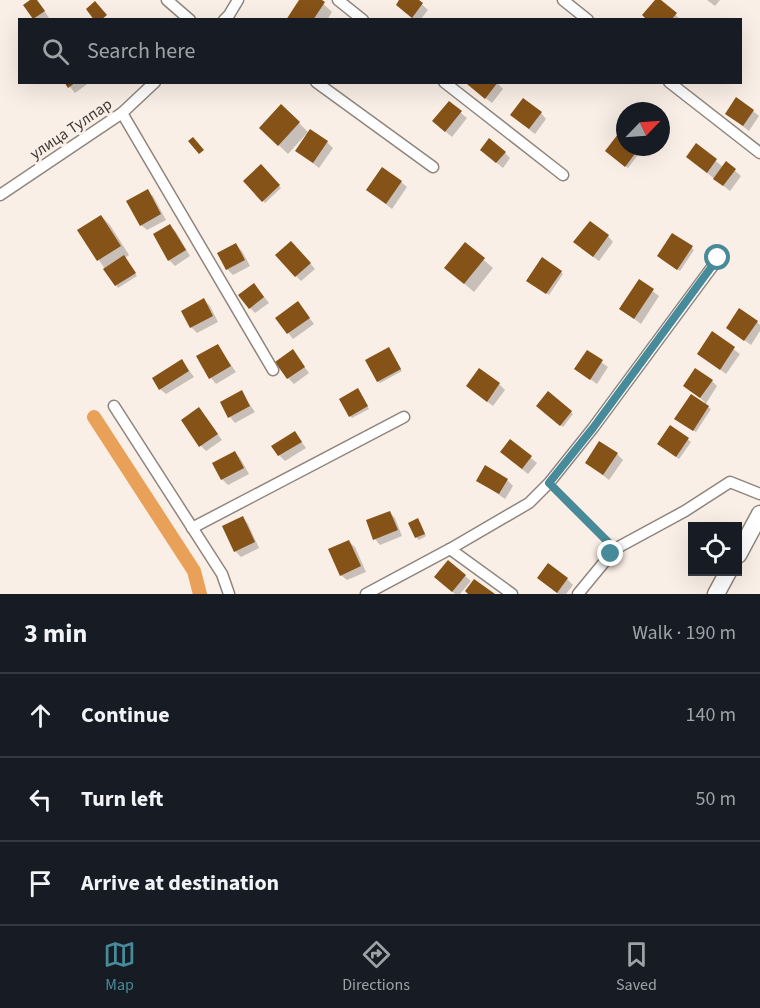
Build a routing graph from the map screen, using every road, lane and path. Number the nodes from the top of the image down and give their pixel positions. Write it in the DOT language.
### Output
graph roads {
  1 [pos="167,0"];
  2 [pos="238,0"];
  3 [pos="338,0"];
  4 [pos="563,0"];
  5 [pos="188,18"];
  6 [pos="229,18"];
  7 [pos="360,18"];
  8 [pos="586,18"];
  9 [pos="153,84"];
  10 [pos="319,84"];
  11 [pos="447,84"];
  12 [pos="672,84"];
  13 [pos="122,113"];
  14 [pos="760,153"];
  15 [pos="433,167"];
  16 [pos="563,175"];
  17 [pos="0,195"];
  18 [pos="718,258"];
  19 [pos="273,370"];
  20 [pos="114,406"];
  21 [pos="404,417"];
  22 [pos="549,483"];
  23 [pos="760,494"];
  24 [pos="760,514"];
  25 [pos="192,528"];
  26 [pos="742,548"];
  27 [pos="450,549"];
  28 [pos="615,549"];
  29 [pos="726,576"];
  30 [pos="229,594"];
  31 [pos="366,594"];
  32 [pos="512,594"];
  33 [pos="578,594"];
  34 [pos="716,594"];
  1 -- 5 [label="street"];
  2 -- 6 [label="street"];
  3 -- 7 [label="street"];
  4 -- 8 [label="street"];
  9 -- 13 [label="street, улица Тулпар"];
  10 -- 15 [label="street"];
  11 -- 16 [label="street"];
  12 -- 14 [label="street"];
  13 -- 17 [label="street, улица Тулпар"];
  13 -- 19 [label="street"];
  18 -- 22 [label="street"];
  20 -- 25 [label="street"];
  21 -- 25 [label="street"];
  22 -- 27 [label="street"];
  22 -- 28 [label="lane"];
  23 -- 28 [label="street"];
  24 -- 26 [label="main road"];
  25 -- 30 [label="street"];
  27 -- 31 [label="street"];
  27 -- 32 [label="street"];
  28 -- 33 [label="street"];
  29 -- 34 [label="main road"];
}
